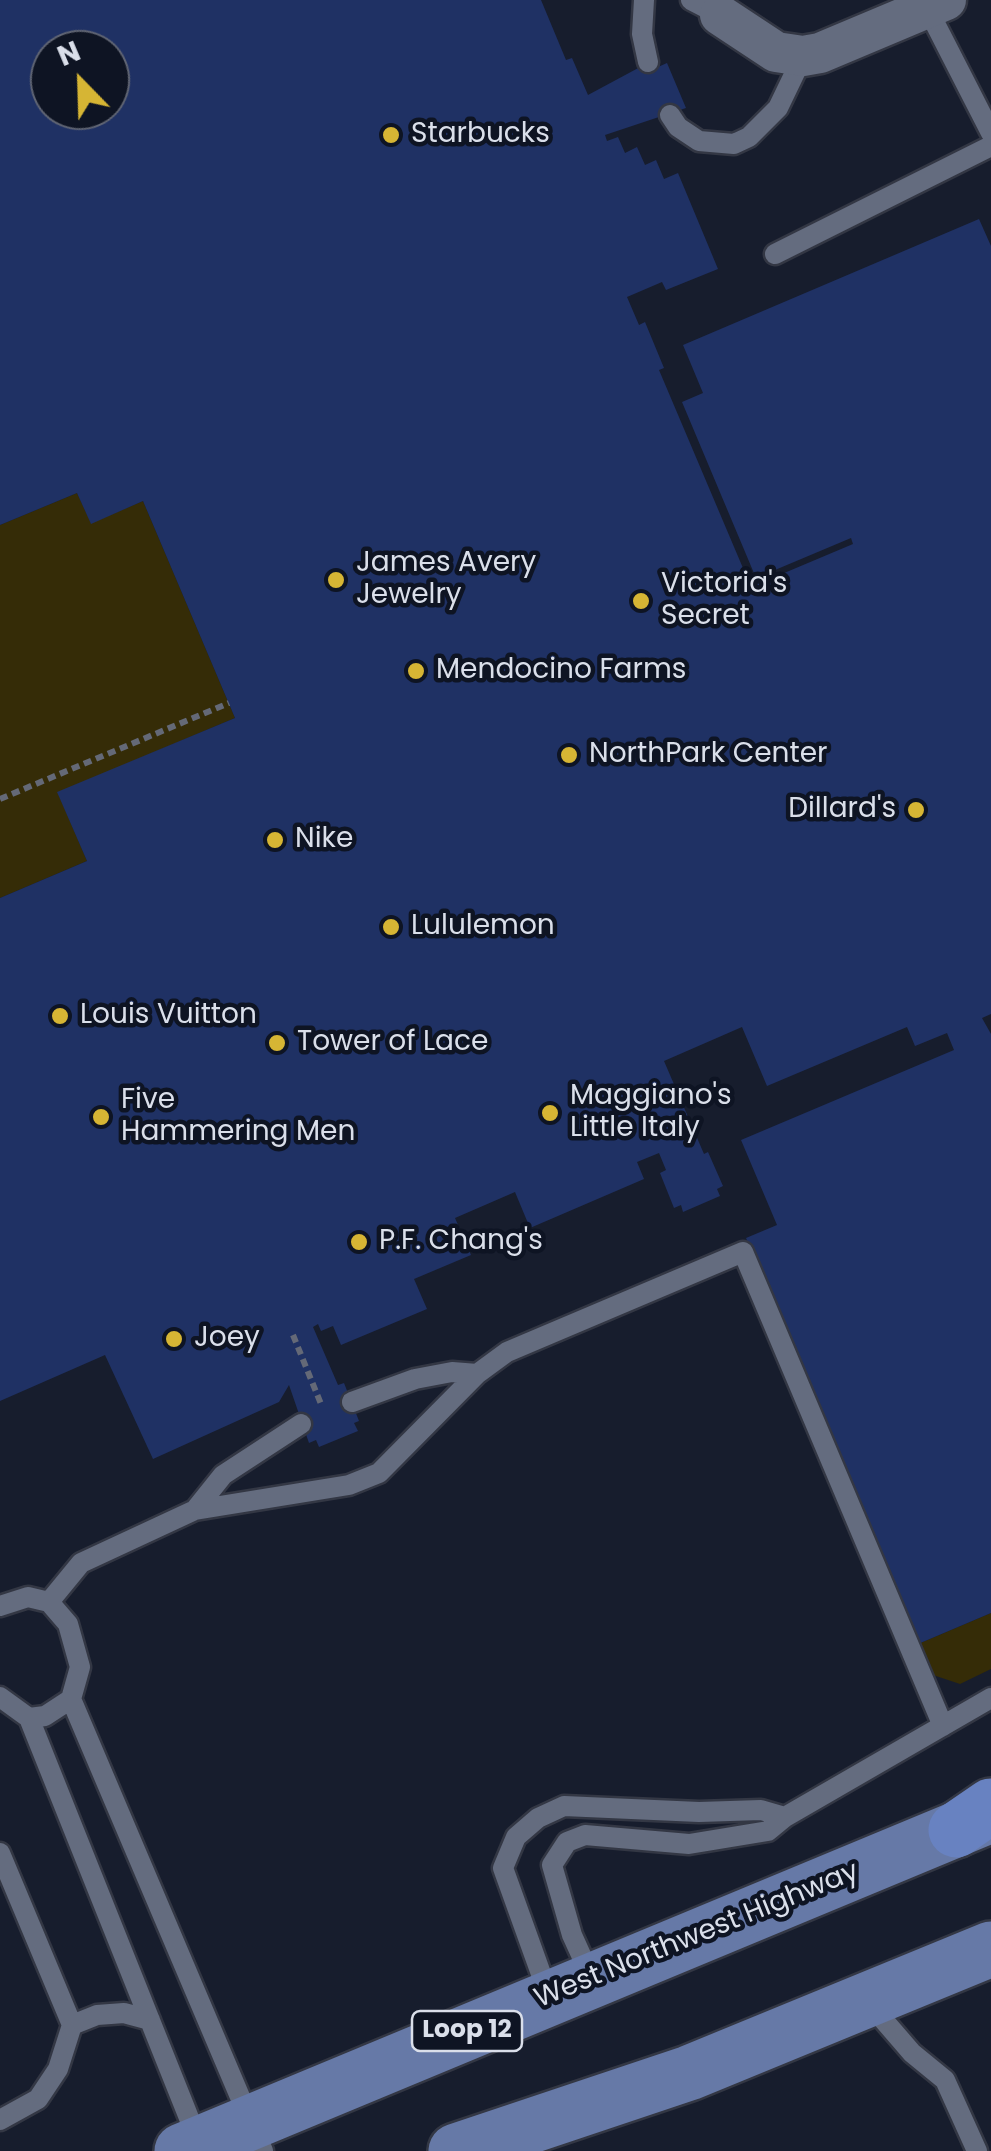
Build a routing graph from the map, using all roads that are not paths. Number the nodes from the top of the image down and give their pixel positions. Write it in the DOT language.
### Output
graph roads {
  1 [pos="644,0"];
  2 [pos="932,3"];
  3 [pos="722,5"];
  4 [pos="802,56"];
  5 [pos="648,62"];
  6 [pos="670,114"];
  7 [pos="991,133"];
  8 [pos="991,146"];
  9 [pos="775,254"];
  10 [pos="477,1374"];
  11 [pos="352,1402"];
  12 [pos="301,1424"];
  13 [pos="194,1510"];
  14 [pos="49,1602"];
  15 [pos="0,1606"];
  16 [pos="0,1697"];
  17 [pos="991,1698"];
  18 [pos="71,1699"];
  19 [pos="29,1718"];
  20 [pos="943,1726"];
  21 [pos="785,1817"];
  22 [pos="979,1817"];
  23 [pos="0,1853"];
  24 [pos="991,1949"];
  25 [pos="570,1988"];
  26 [pos="867,2001"];
  27 [pos="150,2020"];
  28 [pos="72,2025"];
  29 [pos="0,2120"];
  30 [pos="257,2136"];
  31 [pos="195,2149"];
  32 [pos="456,2151"];
  33 [pos="977,2151"];
  1 -- 5 [label="lane"];
  2 -- 4 [label="street"];
  2 -- 7 [label="lane"];
  3 -- 4 [label="street"];
  4 -- 6 [label="lane"];
  8 -- 9 [label="lane"];
  10 -- 11 [label="lane"];
  10 -- 13 [label="lane"];
  10 -- 20 [label="lane"];
  12 -- 13 [label="lane"];
  13 -- 14 [label="lane"];
  14 -- 15 [label="lane"];
  14 -- 18 [label="lane"];
  16 -- 19 [label="lane"];
  17 -- 20 [label="lane"];
  18 -- 19 [label="lane"];
  18 -- 30 [label="lane"];
  19 -- 27 [label="lane"];
  20 -- 21 [label="lane"];
  21 -- 25 [label="lane"];
  21 -- 25 [label="lane"];
  22 -- 25 [label="main road, West Northwest Highway / Loop 12"];
  23 -- 28 [label="lane"];
  24 -- 26 [label="main road"];
  25 -- 30 [label="main road, West Northwest Highway / Loop 12"];
  26 -- 32 [label="main road"];
  26 -- 33 [label="lane"];
  27 -- 28 [label="lane"];
  27 -- 31 [label="lane"];
  28 -- 29 [label="lane"];
  30 -- 31 [label="main road, West Northwest Highway / Loop 12"];
}
